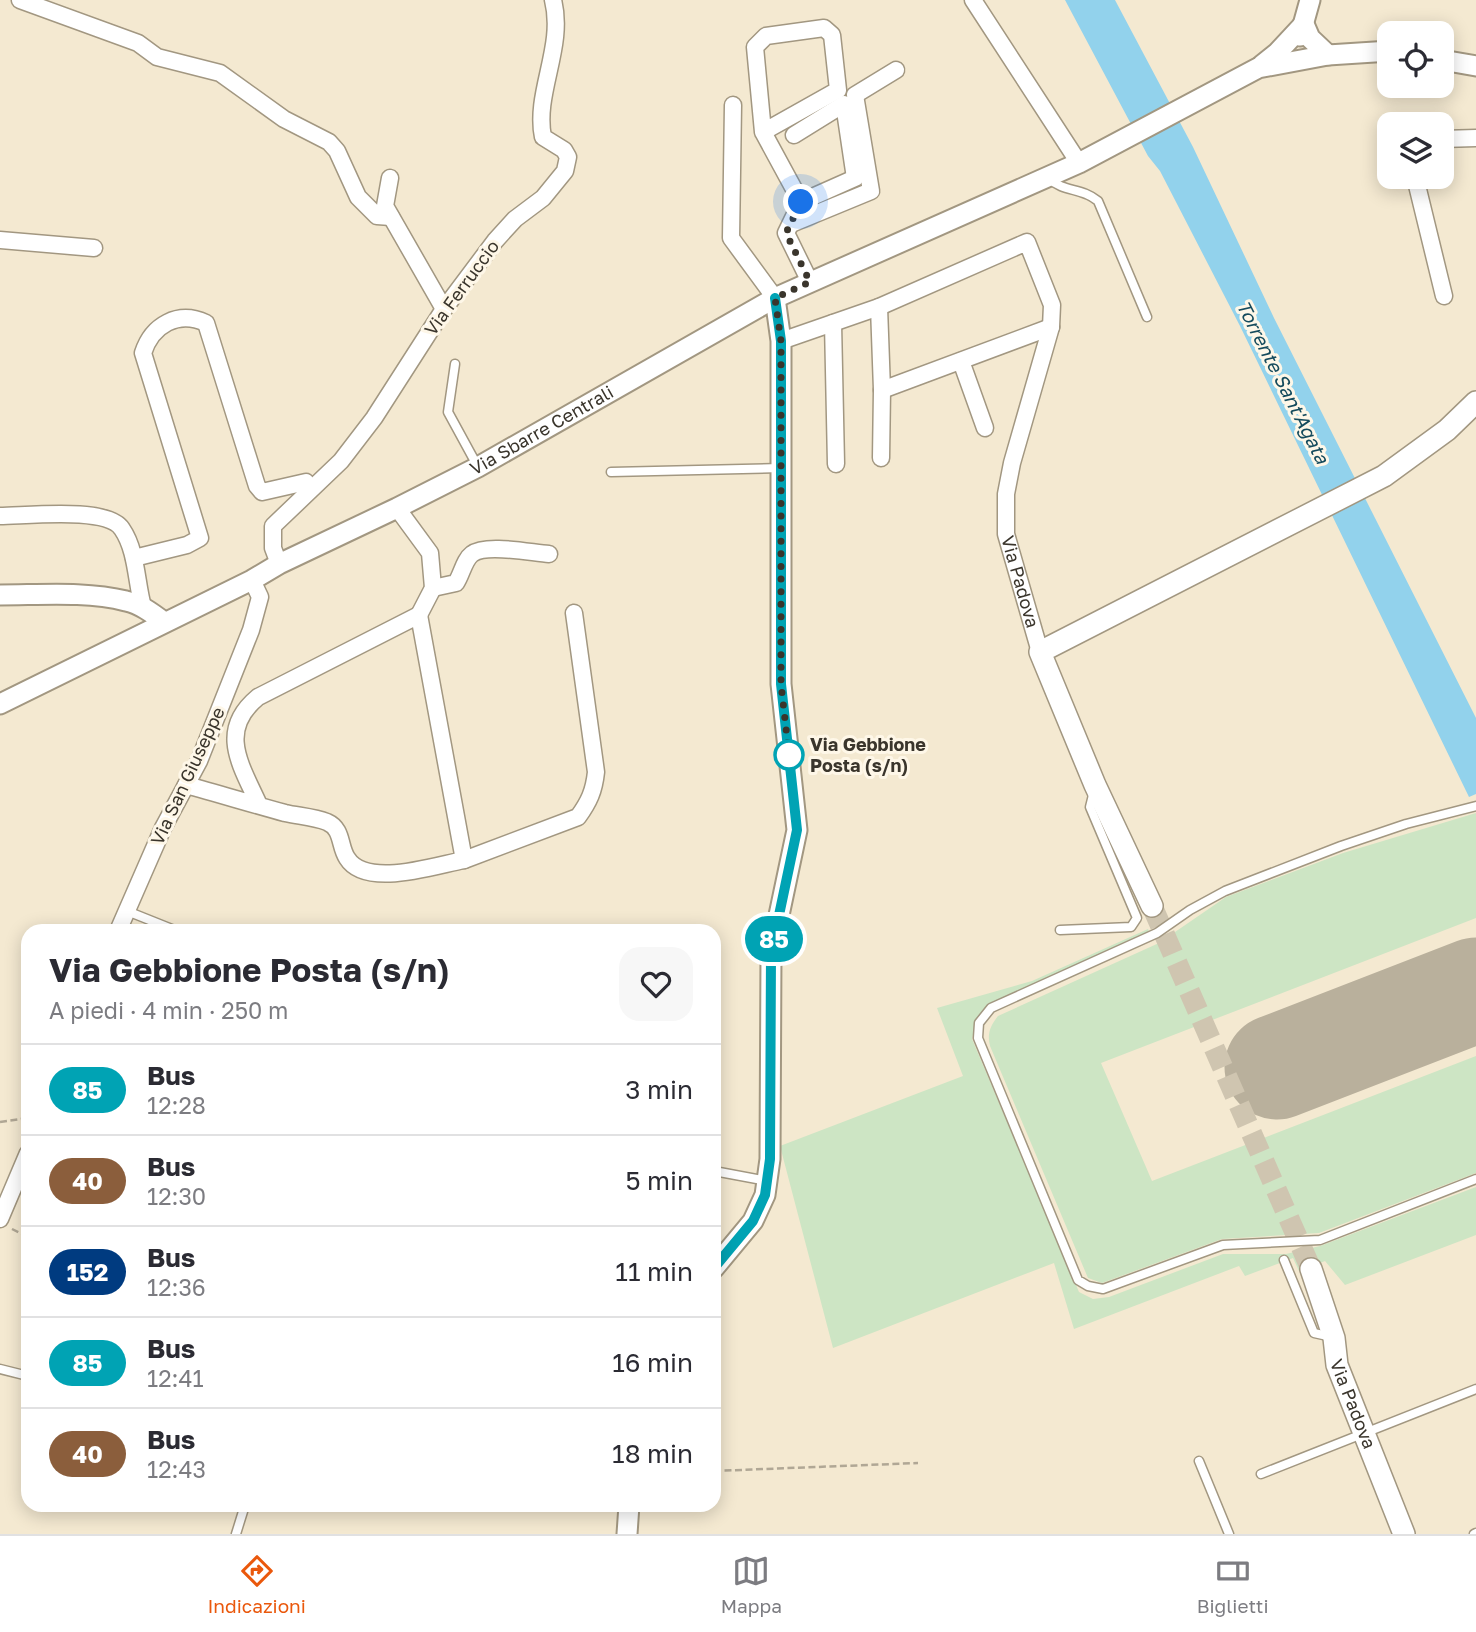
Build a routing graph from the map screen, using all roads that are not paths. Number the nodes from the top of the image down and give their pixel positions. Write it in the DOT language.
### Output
graph roads {
  1 [pos="20,0"];
  2 [pos="553,0"];
  3 [pos="973,0"];
  4 [pos="1310,0"];
  5 [pos="1304,24"];
  6 [pos="1377,52"];
  7 [pos="1328,55"];
  8 [pos="1293,60"];
  9 [pos="1454,62"];
  10 [pos="1476,66"];
  11 [pos="896,70"];
  12 [pos="1249,72"];
  13 [pos="733,105"];
  14 [pos="763,132"];
  15 [pos="794,135"];
  16 [pos="1476,138"];
  17 [pos="1454,139"];
  18 [pos="1082,162"];
  19 [pos="390,178"];
  20 [pos="1048,178"];
  21 [pos="1418,189"];
  22 [pos="801,202"];
  23 [pos="391,217"];
  24 [pos="790,224"];
  25 [pos="0,240"];
  26 [pos="94,248"];
  27 [pos="810,282"];
  28 [pos="1444,296"];
  29 [pos="775,298"];
  30 [pos="879,307"];
  31 [pos="444,309"];
  32 [pos="1147,317"];
  33 [pos="833,323"];
  34 [pos="1051,327"];
  35 [pos="781,341"];
  36 [pos="961,361"];
  37 [pos="455,364"];
  38 [pos="882,390"];
  39 [pos="1476,402"];
  40 [pos="985,428"];
  41 [pos="881,458"];
  42 [pos="836,464"];
  43 [pos="478,467"];
  44 [pos="781,468"];
  45 [pos="611,472"];
  46 [pos="306,482"];
  47 [pos="397,508"];
  48 [pos="0,516"];
  49 [pos="549,554"];
  50 [pos="134,558"];
  51 [pos="279,564"];
  52 [pos="252,580"];
  53 [pos="433,587"];
  54 [pos="0,595"];
  55 [pos="143,607"];
  56 [pos="574,613"];
  57 [pos="419,615"];
  58 [pos="164,622"];
  59 [pos="1040,652"];
  60 [pos="0,704"];
  61 [pos="186,785"];
  62 [pos="1095,785"];
  63 [pos="259,805"];
  64 [pos="1476,806"];
  65 [pos="464,860"];
  66 [pos="1152,906"];
  67 [pos="127,911"];
  68 [pos="121,924"];
  69 [pos="160,924"];
  70 [pos="1060,930"];
  71 [pos="721,1172"];
  72 [pos="21,1174"];
  73 [pos="1476,1179"];
  74 [pos="767,1181"];
  75 [pos="5,1223"];
  76 [pos="721,1260"];
  77 [pos="1284,1260"];
  78 [pos="1311,1269"];
  79 [pos="1334,1338"];
  80 [pos="0,1369"];
  81 [pos="21,1374"];
  82 [pos="1476,1389"];
  83 [pos="1365,1434"];
  84 [pos="1199,1461"];
  85 [pos="1261,1474"];
  86 [pos="243,1512"];
  87 [pos="628,1512"];
  88 [pos="236,1534"];
  89 [pos="626,1534"];
  90 [pos="1229,1534"];
  91 [pos="1404,1534"];
  1 -- 23 [label="street"];
  2 -- 31 [label="street, Via Ferruccio"];
  3 -- 18 [label="street"];
  4 -- 5 [label="street"];
  5 -- 7 [label="street"];
  5 -- 8 [label="street"];
  5 -- 12 [label="street"];
  6 -- 7 [label="street"];
  7 -- 8 [label="street"];
  8 -- 12 [label="street"];
  9 -- 10 [label="street"];
  11 -- 24 [label="street"];
  12 -- 18 [label="street, Via Sbarre Centrali"];
  13 -- 29 [label="street"];
  14 -- 14 [label="street"];
  14 -- 22 [label="street"];
  15 -- 22 [label="street"];
  16 -- 17 [label="street"];
  18 -- 20 [label="street, Via Sbarre Centrali"];
  19 -- 23 [label="street"];
  20 -- 27 [label="street, Via Sbarre Centrali"];
  20 -- 32 [label="lane"];
  21 -- 28 [label="street"];
  22 -- 24 [label="street"];
  23 -- 31 [label="street"];
  24 -- 27 [label="street"];
  25 -- 26 [label="street"];
  27 -- 29 [label="street, Via Sbarre Centrali"];
  29 -- 35 [label="street"];
  29 -- 43 [label="street, Via Sbarre Centrali"];
  30 -- 33 [label="street"];
  30 -- 34 [label="street, Via Padova"];
  30 -- 38 [label="street"];
  31 -- 51 [label="street, Via Ferruccio"];
  33 -- 35 [label="street"];
  33 -- 42 [label="street"];
  34 -- 36 [label="street"];
  34 -- 59 [label="street, Via Padova"];
  35 -- 44 [label="street"];
  36 -- 38 [label="street"];
  36 -- 40 [label="street"];
  37 -- 43 [label="lane"];
  38 -- 41 [label="street"];
  39 -- 59 [label="main road"];
  43 -- 47 [label="street, Via Sbarre Centrali"];
  44 -- 45 [label="lane"];
  44 -- 74 [label="street"];
  46 -- 50 [label="street"];
  47 -- 51 [label="street, Via Sbarre Centrali"];
  47 -- 53 [label="street"];
  48 -- 50 [label="street"];
  49 -- 53 [label="street"];
  50 -- 55 [label="street"];
  51 -- 52 [label="street, Via Sbarre Centrali"];
  52 -- 58 [label="street, Via Sbarre Centrali"];
  52 -- 61 [label="street, Via San Giuseppe"];
  53 -- 57 [label="street"];
  54 -- 55 [label="street"];
  55 -- 58 [label="street"];
  56 -- 65 [label="street"];
  57 -- 63 [label="street"];
  57 -- 65 [label="street"];
  58 -- 60 [label="street, Via Sbarre Centrali"];
  59 -- 62 [label="main road, Via Padova"];
  61 -- 63 [label="street"];
  61 -- 67 [label="street, Via San Giuseppe"];
  62 -- 66 [label="main road, Via Padova"];
  62 -- 70 [label="lane"];
  63 -- 65 [label="street"];
  64 -- 73 [label="lane"];
  67 -- 68 [label="street, Via San Giuseppe"];
  67 -- 69 [label="lane"];
  71 -- 74 [label="lane"];
  72 -- 75 [label="street"];
  74 -- 76 [label="street"];
  77 -- 79 [label="lane"];
  78 -- 79 [label="main road, Via Padova"];
  79 -- 83 [label="main road, Via Padova"];
  80 -- 81 [label="lane"];
  82 -- 83 [label="lane"];
  83 -- 85 [label="lane"];
  83 -- 91 [label="main road, Via Padova"];
  84 -- 90 [label="lane"];
  86 -- 88 [label="lane"];
  87 -- 89 [label="street"];
}
